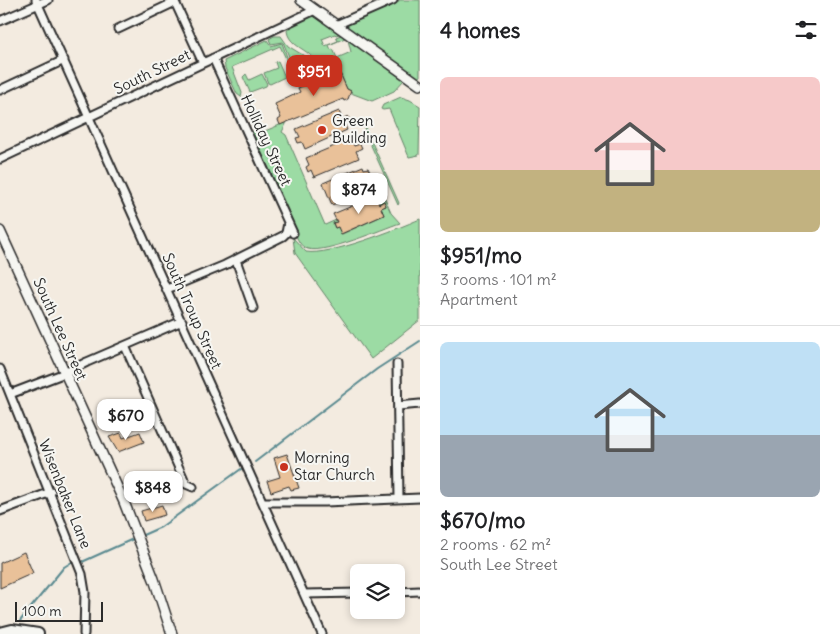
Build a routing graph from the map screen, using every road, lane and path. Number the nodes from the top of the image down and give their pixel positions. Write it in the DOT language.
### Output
graph roads {
  1 [pos="48,0"];
  2 [pos="301,0"];
  3 [pos="393,0"];
  4 [pos="174,1"];
  5 [pos="37,2"];
  6 [pos="315,10"];
  7 [pos="0,22"];
  8 [pos="336,25"];
  9 [pos="118,29"];
  10 [pos="213,58"];
  11 [pos="64,60"];
  12 [pos="203,63"];
  13 [pos="420,85"];
  14 [pos="0,90"];
  15 [pos="90,117"];
  16 [pos="0,159"];
  17 [pos="288,223"];
  18 [pos="0,231"];
  19 [pos="293,233"];
  20 [pos="236,260"];
  21 [pos="167,289"];
  22 [pos="254,308"];
  23 [pos="182,321"];
  24 [pos="125,346"];
  25 [pos="397,364"];
  26 [pos="0,369"];
  27 [pos="65,373"];
  28 [pos="10,394"];
  29 [pos="420,404"];
  30 [pos="398,406"];
  31 [pos="193,487"];
  32 [pos="50,492"];
  33 [pos="420,498"];
  34 [pos="399,499"];
  35 [pos="263,502"];
  36 [pos="0,511"];
  37 [pos="420,591"];
  38 [pos="405,592"];
  39 [pos="350,593"];
  40 [pos="304,594"];
  41 [pos="0,633"];
  42 [pos="38,634"];
  43 [pos="84,634"];
  44 [pos="172,634"];
  45 [pos="322,634"];
  1 -- 5 [label="street"];
  2 -- 6 [label="street"];
  3 -- 8 [label="street"];
  4 -- 9 [label="street"];
  4 -- 12 [label="street"];
  5 -- 7 [label="street"];
  5 -- 11 [label="street, South Troup Street"];
  6 -- 8 [label="street"];
  6 -- 10 [label="street, South Street"];
  8 -- 13 [label="street"];
  10 -- 12 [label="street, South Street"];
  10 -- 17 [label="street, Holliday Street"];
  11 -- 14 [label="street"];
  11 -- 15 [label="street, South Troup Street"];
  12 -- 15 [label="street, South Street"];
  15 -- 16 [label="street, South Street"];
  15 -- 21 [label="street, South Troup Street"];
  17 -- 19 [label="street, Holliday Street"];
  17 -- 20 [label="street"];
  18 -- 27 [label="street, South Lee Street"];
  20 -- 21 [label="street"];
  20 -- 22 [label="street"];
  21 -- 23 [label="street, South Troup Street"];
  23 -- 24 [label="street"];
  23 -- 35 [label="street, South Troup Street"];
  24 -- 27 [label="street"];
  24 -- 31 [label="street"];
  25 -- 30 [label="street"];
  26 -- 28 [label="street, Wisenbaker Lane"];
  27 -- 28 [label="street"];
  27 -- 44 [label="street, South Lee Street"];
  28 -- 32 [label="street, Wisenbaker Lane"];
  29 -- 30 [label="street"];
  30 -- 34 [label="street"];
  32 -- 36 [label="street"];
  32 -- 43 [label="street, Wisenbaker Lane"];
  33 -- 34 [label="street"];
  34 -- 35 [label="street"];
  35 -- 40 [label="street, South Troup Street"];
  37 -- 38 [label="street"];
  39 -- 40 [label="street"];
  40 -- 45 [label="street, South Troup Street"];
  41 -- 42 [label="main road"];
}
